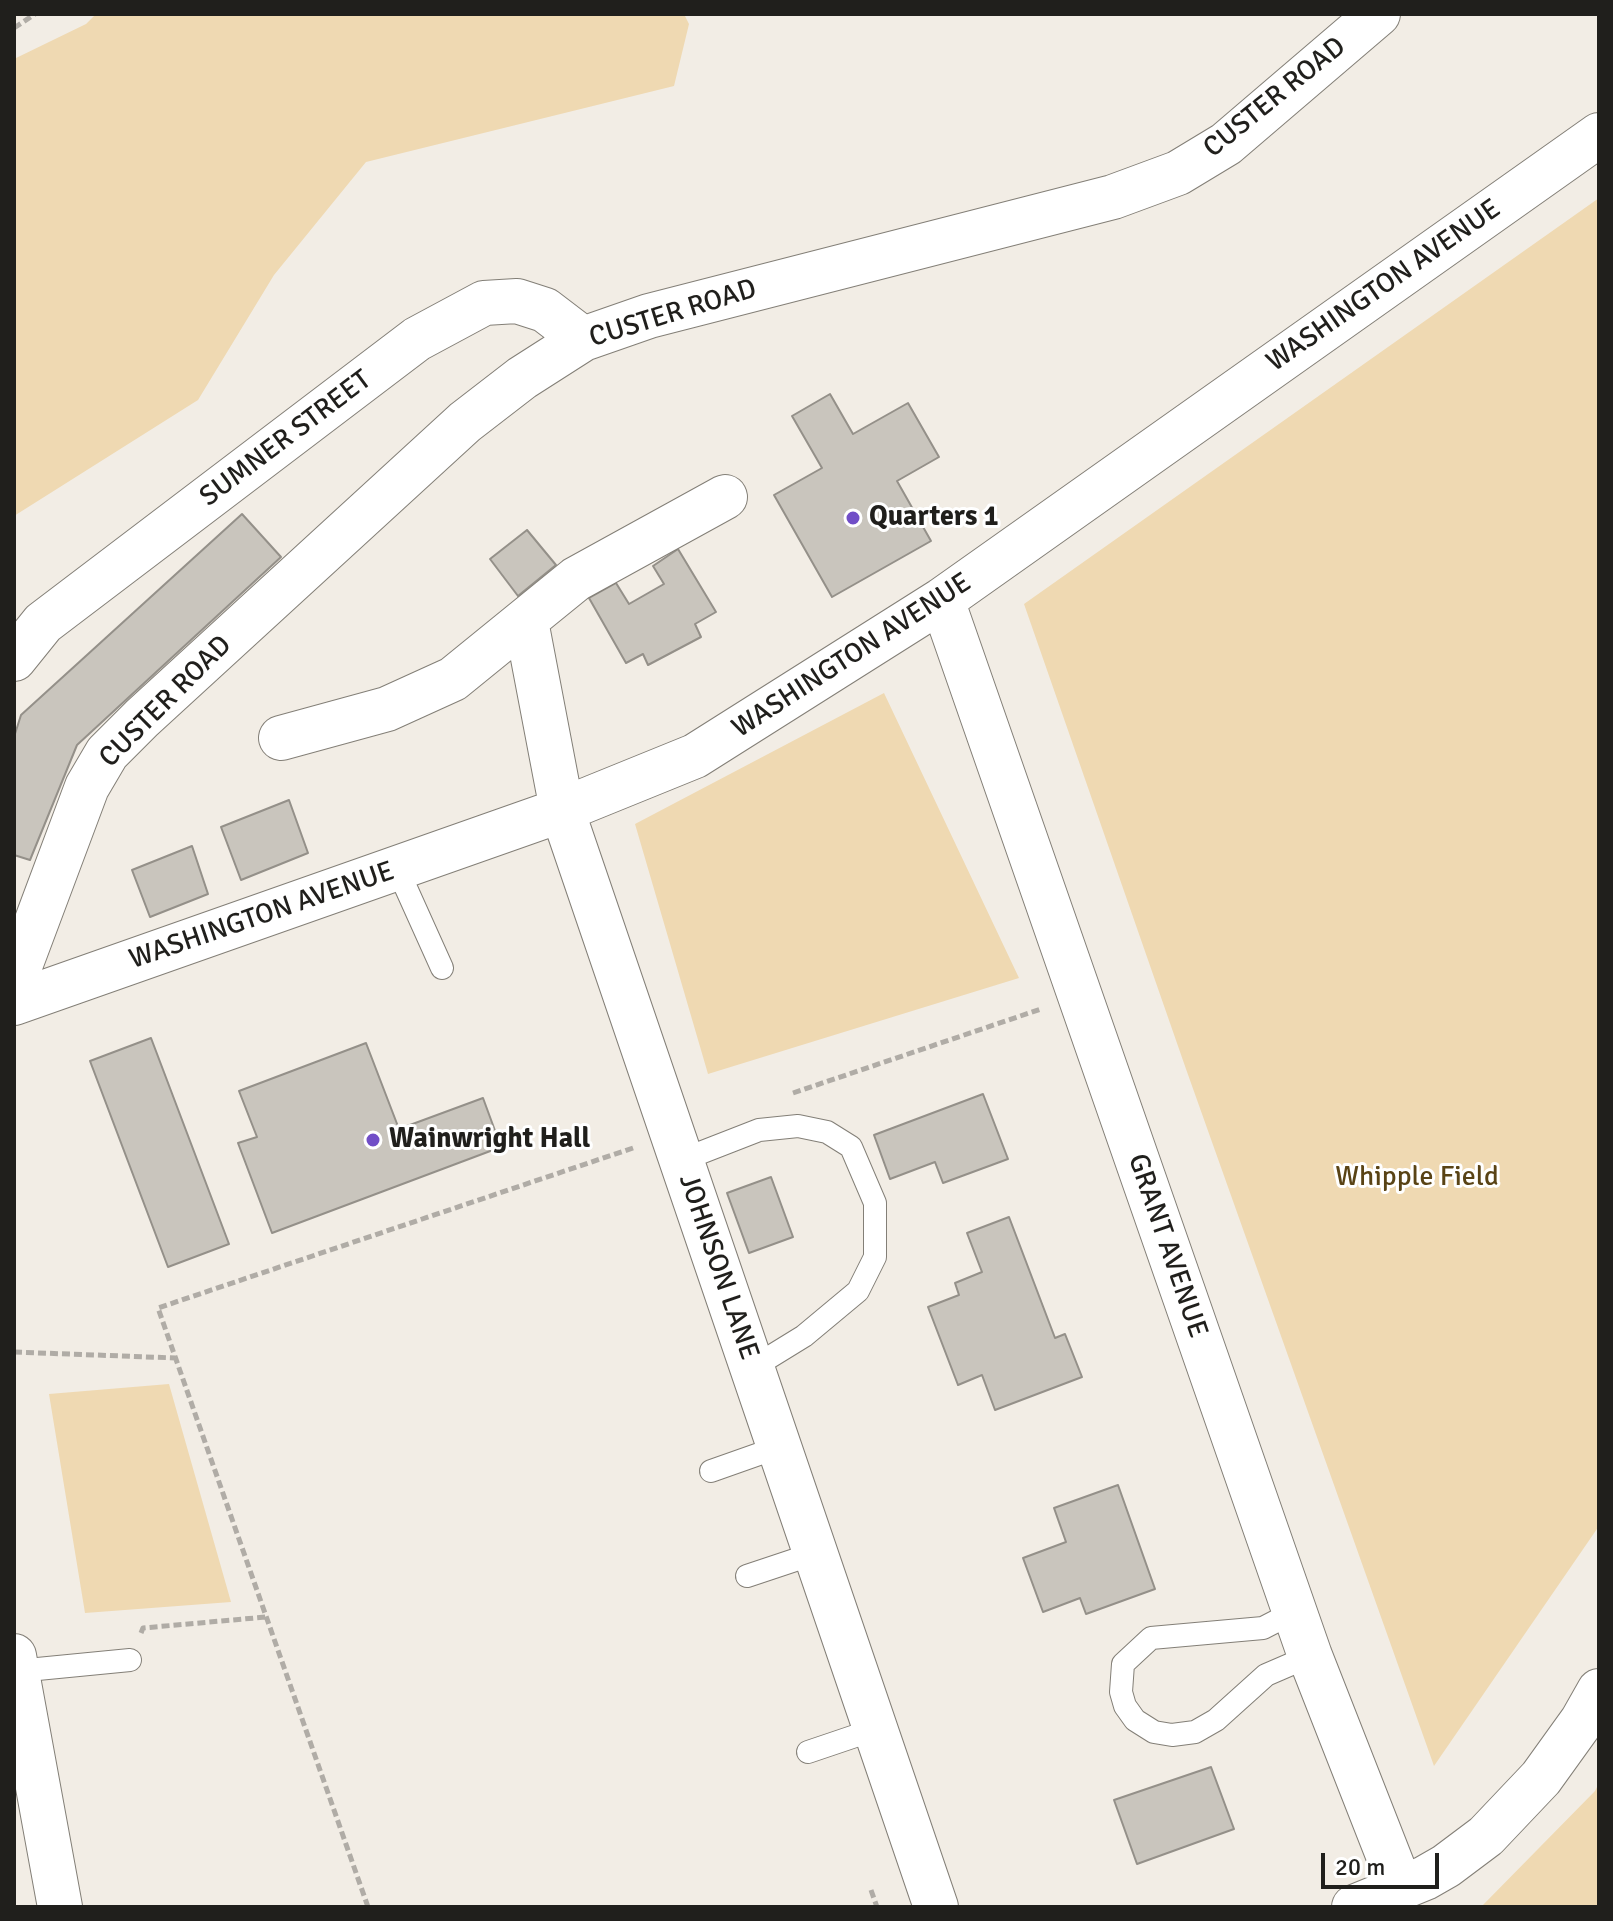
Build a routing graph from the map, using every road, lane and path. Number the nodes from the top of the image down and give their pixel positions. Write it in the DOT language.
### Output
graph roads {
  1 [pos="35,14"];
  2 [pos="1378,14"];
  3 [pos="14,28"];
  4 [pos="1599,135"];
  5 [pos="583,339"];
  6 [pos="725,497"];
  7 [pos="942,600"];
  8 [pos="526,621"];
  9 [pos="14,659"];
  10 [pos="281,738"];
  11 [pos="562,810"];
  12 [pos="397,868"];
  13 [pos="442,968"];
  14 [pos="14,982"];
  15 [pos="1080,996"];
  16 [pos="14,1003"];
  17 [pos="778,1098"];
  18 [pos="677,1147"];
  19 [pos="14,1352"];
  20 [pos="176,1358"];
  21 [pos="752,1368"];
  22 [pos="779,1447"];
  23 [pos="711,1471"];
  24 [pos="816,1553"];
  25 [pos="747,1576"];
  26 [pos="1294,1612"];
  27 [pos="266,1617"];
  28 [pos="1310,1656"];
  29 [pos="130,1660"];
  30 [pos="15,1664"];
  31 [pos="1599,1691"];
  32 [pos="876,1729"];
  33 [pos="808,1752"];
  34 [pos="1401,1888"];
  35 [pos="871,1890"];
  36 [pos="60,1907"];
  37 [pos="368,1907"];
  38 [pos="877,1907"];
  39 [pos="936,1907"];
  40 [pos="1354,1907"];
  1 -- 3 [label="path"];
  2 -- 5 [label="street, CUSTER ROAD"];
  4 -- 7 [label="street, WASHINGTON AVENUE"];
  5 -- 9 [label="street, SUMNER STREET"];
  5 -- 14 [label="street, CUSTER ROAD"];
  6 -- 8 [label="street"];
  7 -- 11 [label="street, WASHINGTON AVENUE"];
  7 -- 15 [label="street, GRANT AVENUE"];
  8 -- 10 [label="street"];
  8 -- 11 [label="street, JOHNSON LANE"];
  11 -- 12 [label="street, WASHINGTON AVENUE"];
  11 -- 18 [label="street, JOHNSON LANE"];
  12 -- 13 [label="lane"];
  12 -- 16 [label="street, WASHINGTON AVENUE"];
  15 -- 17 [label="path"];
  15 -- 26 [label="street, GRANT AVENUE"];
  18 -- 20 [label="path"];
  18 -- 21 [label="street, JOHNSON LANE"];
  18 -- 21 [label="lane"];
  19 -- 20 [label="path"];
  20 -- 27 [label="path"];
  21 -- 22 [label="street, JOHNSON LANE"];
  22 -- 23 [label="lane"];
  22 -- 24 [label="street, JOHNSON LANE"];
  24 -- 25 [label="lane"];
  24 -- 32 [label="street, JOHNSON LANE"];
  26 -- 28 [label="street, GRANT AVENUE"];
  26 -- 28 [label="lane"];
  27 -- 29 [label="path"];
  27 -- 37 [label="path"];
  28 -- 34 [label="street, GRANT AVENUE"];
  29 -- 30 [label="lane"];
  30 -- 36 [label="street"];
  31 -- 34 [label="street"];
  32 -- 33 [label="lane"];
  32 -- 39 [label="street, JOHNSON LANE"];
  34 -- 40 [label="street"];
  35 -- 38 [label="path"];
}
